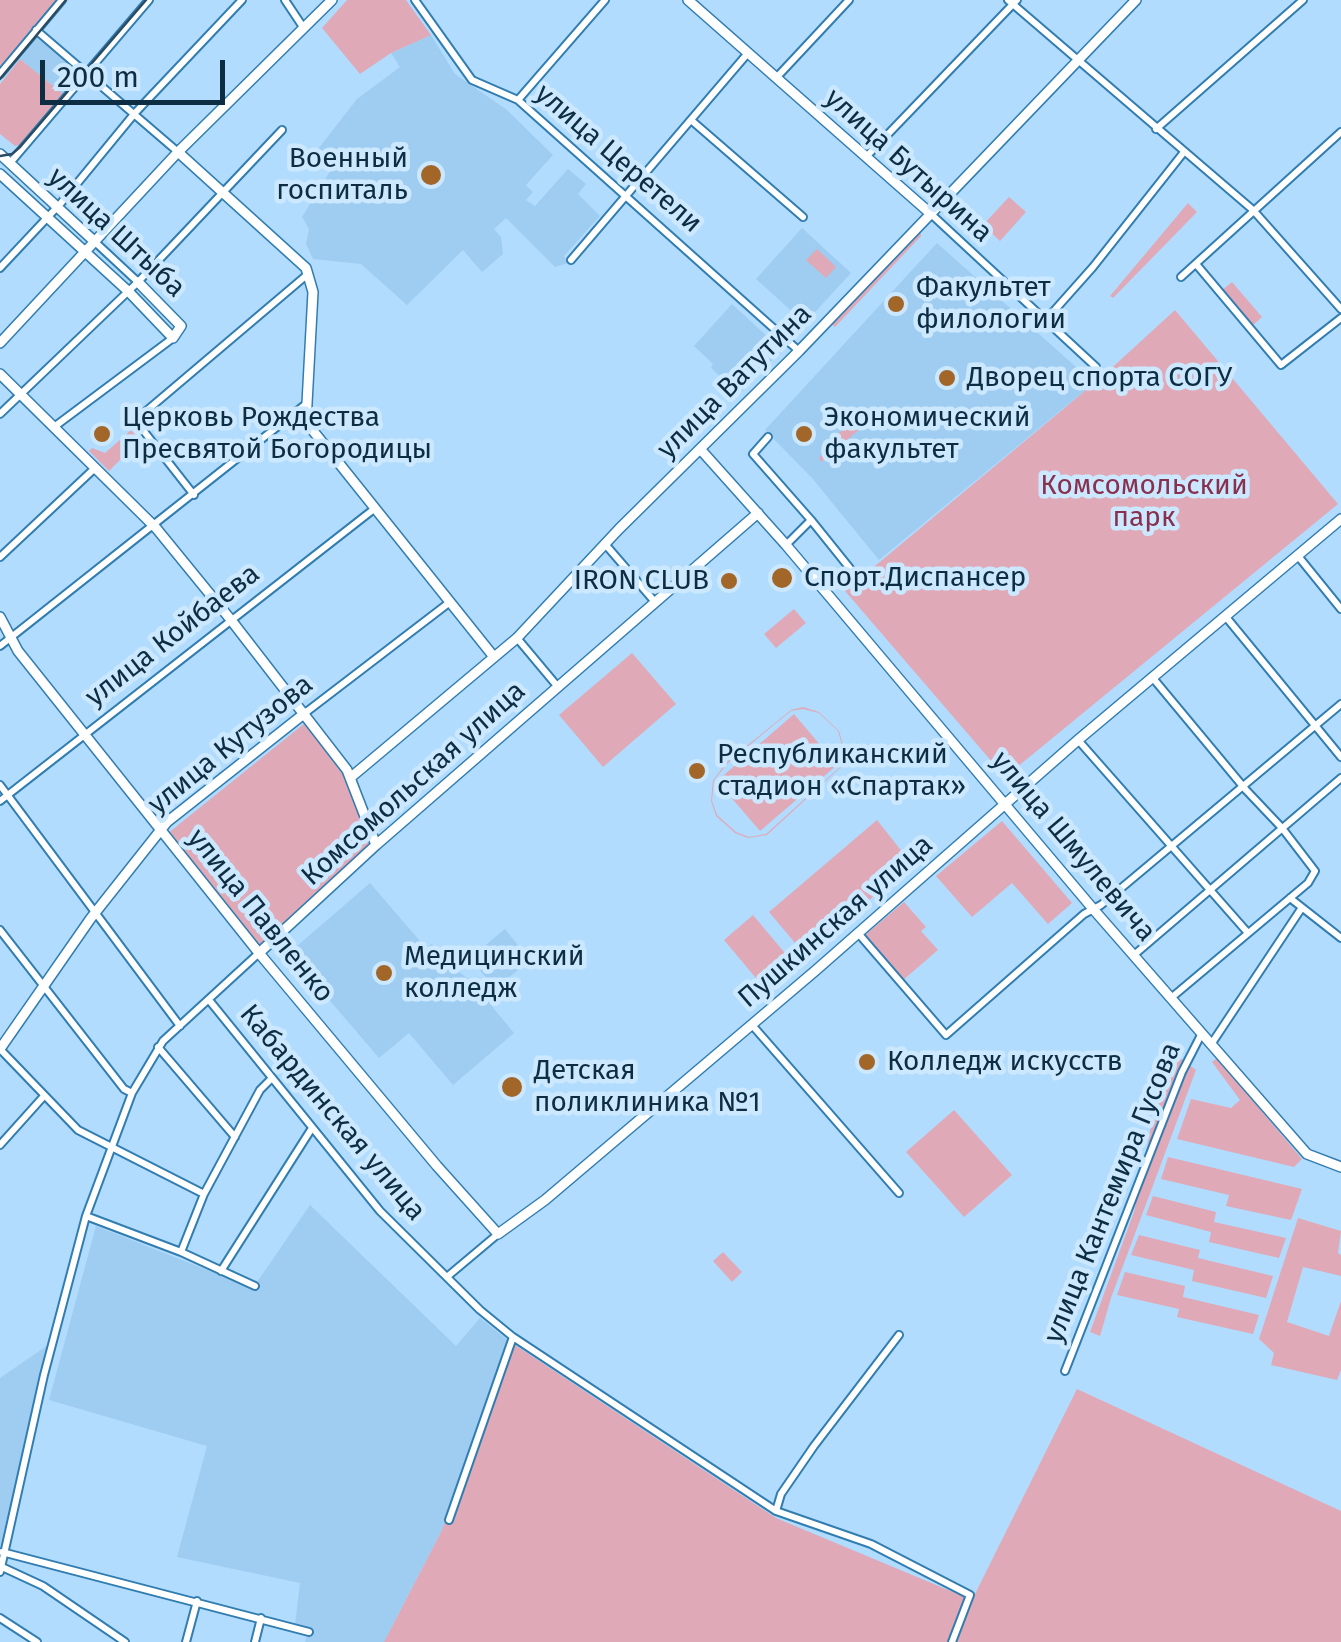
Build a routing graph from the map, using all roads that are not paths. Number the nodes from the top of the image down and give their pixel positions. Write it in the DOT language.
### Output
graph roads {
  1 [pos="62,0"];
  2 [pos="150,0"];
  3 [pos="242,0"];
  4 [pos="285,0"];
  5 [pos="332,0"];
  6 [pos="415,0"];
  7 [pos="604,0"];
  8 [pos="849,0"];
  9 [pos="1136,0"];
  10 [pos="1303,0"];
  11 [pos="692,1"];
  12 [pos="1013,1"];
  13 [pos="303,27"];
  14 [pos="36,30"];
  15 [pos="749,52"];
  16 [pos="1080,60"];
  17 [pos="0,74"];
  18 [pos="87,74"];
  19 [pos="777,77"];
  20 [pos="518,100"];
  21 [pos="135,113"];
  22 [pos="691,120"];
  23 [pos="282,130"];
  24 [pos="1156,130"];
  25 [pos="1341,132"];
  26 [pos="178,152"];
  27 [pos="1184,152"];
  28 [pos="0,154"];
  29 [pos="866,157"];
  30 [pos="10,163"];
  31 [pos="0,173"];
  32 [pos="221,192"];
  33 [pos="628,196"];
  34 [pos="57,207"];
  35 [pos="1253,210"];
  36 [pos="931,214"];
  37 [pos="803,217"];
  38 [pos="48,218"];
  39 [pos="94,241"];
  40 [pos="85,251"];
  41 [pos="571,260"];
  42 [pos="1196,264"];
  43 [pos="0,268"];
  44 [pos="309,274"];
  45 [pos="1181,277"];
  46 [pos="138,282"];
  47 [pos="128,292"];
  48 [pos="1341,309"];
  49 [pos="1341,318"];
  50 [pos="1045,321"];
  51 [pos="173,338"];
  52 [pos="0,343"];
  53 [pos="799,351"];
  54 [pos="1096,367"];
  55 [pos="0,374"];
  56 [pos="21,394"];
  57 [pos="306,403"];
  58 [pos="0,414"];
  59 [pos="53,427"];
  60 [pos="768,437"];
  61 [pos="700,450"];
  62 [pos="95,468"];
  63 [pos="194,494"];
  64 [pos="374,509"];
  65 [pos="758,513"];
  66 [pos="1341,519"];
  67 [pos="811,520"];
  68 [pos="154,526"];
  69 [pos="605,544"];
  70 [pos="786,545"];
  71 [pos="1298,556"];
  72 [pos="0,557"];
  73 [pos="852,571"];
  74 [pos="450,602"];
  75 [pos="655,602"];
  76 [pos="1341,609"];
  77 [pos="0,617"];
  78 [pos="1226,617"];
  79 [pos="231,620"];
  80 [pos="517,638"];
  81 [pos="4,642"];
  82 [pos="494,658"];
  83 [pos="1152,677"];
  84 [pos="558,687"];
  85 [pos="1341,704"];
  86 [pos="304,714"];
  87 [pos="1314,727"];
  88 [pos="83,734"];
  89 [pos="1078,740"];
  90 [pos="335,752"];
  91 [pos="1341,757"];
  92 [pos="364,765"];
  93 [pos="350,778"];
  94 [pos="1341,778"];
  95 [pos="0,785"];
  96 [pos="1243,786"];
  97 [pos="8,795"];
  98 [pos="0,801"];
  99 [pos="1005,804"];
  100 [pos="1282,828"];
  101 [pos="161,830"];
  102 [pos="376,845"];
  103 [pos="1171,848"];
  104 [pos="1209,889"];
  105 [pos="1290,898"];
  106 [pos="1301,909"];
  107 [pos="1094,910"];
  108 [pos="95,914"];
  109 [pos="0,930"];
  110 [pos="858,933"];
  111 [pos="1248,933"];
  112 [pos="1341,938"];
  113 [pos="260,953"];
  114 [pos="1134,955"];
  115 [pos="44,987"];
  116 [pos="1172,998"];
  117 [pos="209,1000"];
  118 [pos="752,1024"];
  119 [pos="180,1026"];
  120 [pos="1202,1032"];
  121 [pos="1212,1043"];
  122 [pos="158,1047"];
  123 [pos="0,1049"];
  124 [pos="272,1078"];
  125 [pos="132,1093"];
  126 [pos="44,1096"];
  127 [pos="312,1128"];
  128 [pos="235,1137"];
  129 [pos="0,1145"];
  130 [pos="112,1147"];
  131 [pos="1341,1167"];
  132 [pos="899,1193"];
  133 [pos="204,1194"];
  134 [pos="86,1216"];
  135 [pos="498,1234"];
  136 [pos="181,1252"];
  137 [pos="221,1271"];
  138 [pos="448,1276"];
  139 [pos="255,1286"];
  140 [pos="899,1335"];
  141 [pos="514,1337"];
  142 [pos="1066,1371"];
  143 [pos="776,1510"];
  144 [pos="449,1520"];
  145 [pos="1,1554"];
  146 [pos="1,1570"];
  147 [pos="197,1601"];
  148 [pos="0,1618"];
  149 [pos="261,1618"];
  150 [pos="308,1632"];
  151 [pos="36,1642"];
  152 [pos="125,1642"];
  153 [pos="186,1642"];
  154 [pos="255,1642"];
  155 [pos="952,1642"];
  1 -- 14 [label="street"];
  2 -- 18 [label="street"];
  3 -- 21 [label="street"];
  4 -- 13 [label="street"];
  5 -- 13 [label="main road"];
  6 -- 20 [label="street, улица Церетели"];
  7 -- 20 [label="street"];
  8 -- 19 [label="street"];
  9 -- 16 [label="main road, улица Ватутина"];
  10 -- 24 [label="street"];
  11 -- 15 [label="main road, улица Бутырина"];
  12 -- 16 [label="street"];
  12 -- 29 [label="street"];
  13 -- 26 [label="main road"];
  14 -- 17 [label="street"];
  14 -- 18 [label="street"];
  15 -- 19 [label="main road, улица Бутырина"];
  15 -- 22 [label="street"];
  16 -- 24 [label="street"];
  16 -- 36 [label="main road, улица Ватутина"];
  18 -- 21 [label="street"];
  18 -- 30 [label="street"];
  19 -- 29 [label="main road, улица Бутырина"];
  20 -- 33 [label="street, улица Церетели"];
  21 -- 26 [label="street"];
  21 -- 34 [label="street"];
  22 -- 33 [label="street"];
  22 -- 37 [label="street"];
  23 -- 32 [label="street"];
  24 -- 27 [label="street"];
  25 -- 35 [label="street"];
  26 -- 32 [label="main road"];
  26 -- 39 [label="main road"];
  27 -- 35 [label="street"];
  27 -- 50 [label="street"];
  28 -- 30 [label="main road, улица Штыба"];
  29 -- 36 [label="main road, улица Бутырина"];
  30 -- 31 [label="main road"];
  30 -- 34 [label="main road, улица Штыба"];
  31 -- 38 [label="main road, улица Штыба"];
  32 -- 44 [label="main road"];
  32 -- 46 [label="street"];
  33 -- 41 [label="street"];
  33 -- 53 [label="street, улица Церетели"];
  34 -- 38 [label="street"];
  34 -- 39 [label="main road, улица Штыба"];
  35 -- 42 [label="street"];
  35 -- 48 [label="street"];
  36 -- 50 [label="street, улица Бутырина"];
  36 -- 53 [label="main road, улица Ватутина"];
  38 -- 40 [label="main road, улица Штыба"];
  38 -- 43 [label="street"];
  39 -- 40 [label="main road"];
  39 -- 46 [label="street, улица Штыба"];
  40 -- 47 [label="main road, улица Штыба"];
  40 -- 52 [label="main road"];
  42 -- 45 [label="street"];
  42 -- 49 [label="street"];
  44 -- 57 [label="main road"];
  44 -- 63 [label="street"];
  46 -- 47 [label="street"];
  46 -- 51 [label="main road, улица Штыба"];
  47 -- 51 [label="main road, улица Штыба"];
  47 -- 56 [label="street"];
  50 -- 54 [label="street, улица Бутырина"];
  51 -- 59 [label="street"];
  53 -- 61 [label="main road, улица Ватутина"];
  55 -- 56 [label="main road"];
  56 -- 58 [label="street"];
  56 -- 59 [label="main road"];
  57 -- 63 [label="street"];
  57 -- 64 [label="main road"];
  59 -- 62 [label="main road"];
  60 -- 67 [label="street"];
  61 -- 65 [label="main road, улица Шмулевича"];
  61 -- 69 [label="main road, улица Ватутина"];
  62 -- 68 [label="main road"];
  62 -- 72 [label="street"];
  63 -- 68 [label="street"];
  64 -- 74 [label="main road"];
  64 -- 79 [label="street, улица Койбаева"];
  65 -- 70 [label="main road, улица Шмулевича"];
  65 -- 75 [label="main road, Комсомольская улица"];
  66 -- 71 [label="main road, Пушкинская улица"];
  67 -- 70 [label="street"];
  67 -- 73 [label="street"];
  68 -- 79 [label="main road"];
  68 -- 81 [label="street"];
  69 -- 75 [label="street"];
  69 -- 80 [label="main road, улица Ватутина"];
  70 -- 99 [label="main road, улица Шмулевича"];
  71 -- 76 [label="street"];
  71 -- 78 [label="main road, Пушкинская улица"];
  74 -- 82 [label="main road"];
  74 -- 86 [label="street, улица Кутузова"];
  75 -- 84 [label="main road, Комсомольская улица"];
  77 -- 81 [label="main road, улица Павленко"];
  78 -- 83 [label="main road, Пушкинская улица"];
  78 -- 87 [label="street"];
  79 -- 86 [label="main road"];
  79 -- 88 [label="street, улица Койбаева"];
  80 -- 82 [label="main road, улица Ватутина"];
  80 -- 84 [label="street"];
  81 -- 88 [label="main road, улица Павленко"];
  82 -- 92 [label="main road, улица Ватутина"];
  83 -- 89 [label="main road, Пушкинская улица"];
  83 -- 96 [label="street"];
  84 -- 102 [label="main road, Комсомольская улица"];
  85 -- 87 [label="street"];
  86 -- 90 [label="main road"];
  86 -- 101 [label="main road, улица Кутузова"];
  87 -- 91 [label="street"];
  87 -- 96 [label="street"];
  88 -- 97 [label="street, улица Койбаева"];
  88 -- 101 [label="main road, улица Павленко"];
  89 -- 99 [label="main road, Пушкинская улица"];
  89 -- 103 [label="street"];
  90 -- 92 [label="main road"];
  90 -- 93 [label="main road"];
  92 -- 93 [label="main road, улица Ватутина"];
  93 -- 102 [label="main road"];
  94 -- 100 [label="street"];
  95 -- 97 [label="street"];
  96 -- 100 [label="street"];
  96 -- 103 [label="street"];
  97 -- 98 [label="street, улица Койбаева"];
  97 -- 108 [label="street"];
  99 -- 107 [label="main road, улица Шмулевича"];
  99 -- 110 [label="main road, Пушкинская улица"];
  100 -- 104 [label="street"];
  100 -- 105 [label="street"];
  101 -- 108 [label="main road, улица Кутузова"];
  101 -- 113 [label="main road, улица Павленко"];
  102 -- 113 [label="main road, Комсомольская улица"];
  103 -- 104 [label="street"];
  103 -- 107 [label="street"];
  104 -- 111 [label="street"];
  104 -- 114 [label="street"];
  105 -- 106 [label="street"];
  105 -- 111 [label="street"];
  106 -- 112 [label="street"];
  106 -- 121 [label="street"];
  107 -- 110 [label="street"];
  107 -- 114 [label="main road, улица Шмулевича"];
  108 -- 115 [label="main road, улица Кутузова"];
  108 -- 119 [label="street"];
  109 -- 115 [label="street"];
  110 -- 118 [label="main road, Пушкинская улица"];
  111 -- 116 [label="street"];
  113 -- 117 [label="street, Комсомольская улица"];
  113 -- 135 [label="main road, улица Павленко"];
  114 -- 116 [label="main road, улица Шмулевича"];
  115 -- 123 [label="main road, улица Кутузова"];
  115 -- 125 [label="street"];
  116 -- 120 [label="main road, улица Шмулевича"];
  117 -- 119 [label="street, Комсомольская улица"];
  117 -- 124 [label="street, Кабардинская улица"];
  118 -- 132 [label="street"];
  118 -- 135 [label="main road, Пушкинская улица"];
  119 -- 122 [label="street, Комсомольская улица"];
  120 -- 121 [label="main road, улица Шмулевича"];
  120 -- 142 [label="street, улица Кантемира Гусова"];
  121 -- 131 [label="main road, улица Шмулевича"];
  122 -- 125 [label="street, Комсомольская улица"];
  122 -- 128 [label="street"];
  123 -- 126 [label="street"];
  124 -- 127 [label="street, Кабардинская улица"];
  124 -- 128 [label="street"];
  125 -- 130 [label="street, Комсомольская улица"];
  126 -- 129 [label="street"];
  126 -- 130 [label="street"];
  127 -- 137 [label="street"];
  127 -- 138 [label="street, Кабардинская улица"];
  128 -- 133 [label="street"];
  130 -- 133 [label="street"];
  130 -- 134 [label="street, Комсомольская улица"];
  133 -- 136 [label="street"];
  134 -- 136 [label="street"];
  134 -- 145 [label="street, Комсомольская улица"];
  135 -- 138 [label="street, Пушкинская улица"];
  136 -- 137 [label="street"];
  137 -- 139 [label="street"];
  138 -- 141 [label="street, Кабардинская улица"];
  140 -- 143 [label="street"];
  141 -- 143 [label="street, Кабардинская улица"];
  141 -- 144 [label="street"];
  143 -- 155 [label="street, Кабардинская улица"];
  145 -- 146 [label="street, Комсомольская улица"];
  145 -- 147 [label="street"];
  146 -- 152 [label="street"];
  147 -- 149 [label="street"];
  147 -- 153 [label="street"];
  148 -- 151 [label="street"];
  149 -- 150 [label="street"];
  149 -- 154 [label="street"];
}
